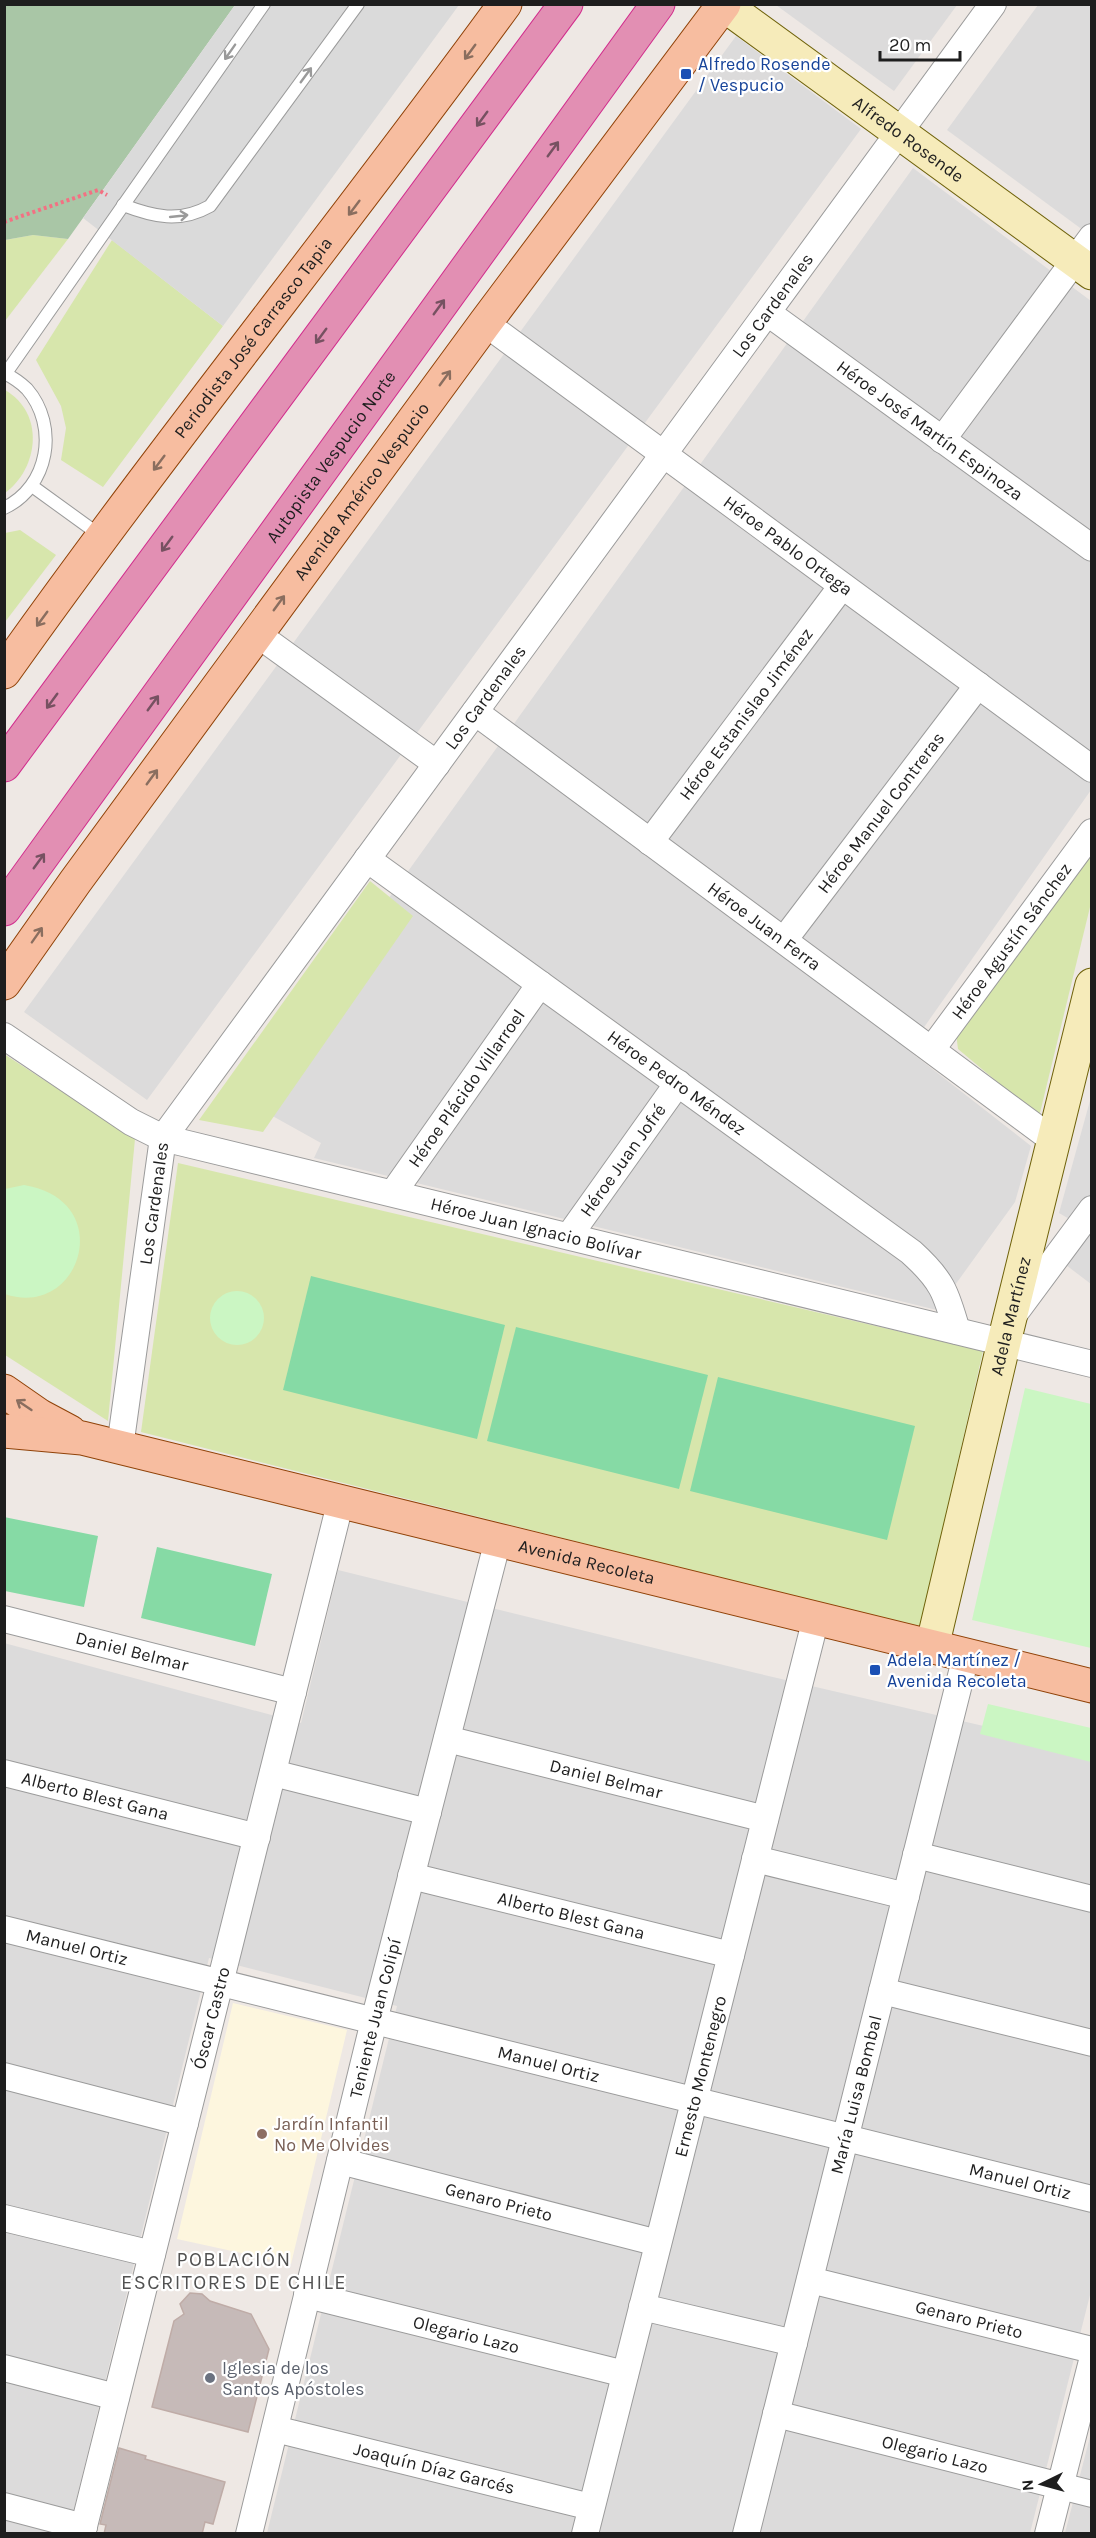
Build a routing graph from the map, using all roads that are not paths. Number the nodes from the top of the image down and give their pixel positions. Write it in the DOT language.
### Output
graph roads {
  1 [pos="264,4"];
  2 [pos="358,4"];
  3 [pos="505,4"];
  4 [pos="566,4"];
  5 [pos="657,4"];
  6 [pos="993,4"];
  7 [pos="724,5"];
  8 [pos="899,134"];
  9 [pos="123,205"];
  10 [pos="1086,257"];
  11 [pos="768,313"];
  12 [pos="485,323"];
  13 [pos="5,373"];
  14 [pos="942,440"];
  15 [pos="663,455"];
  16 [pos="32,486"];
  17 [pos="4,508"];
  18 [pos="102,537"];
  19 [pos="1088,537"];
  20 [pos="842,586"];
  21 [pos="256,634"];
  22 [pos="4,672"];
  23 [pos="978,685"];
  24 [pos="475,712"];
  25 [pos="437,764"];
  26 [pos="4,765"];
  27 [pos="1092,769"];
  28 [pos="1092,832"];
  29 [pos="650,842"];
  30 [pos="367,859"];
  31 [pos="4,909"];
  32 [pos="784,940"];
  33 [pos="4,983"];
  34 [pos="540,984"];
  35 [pos="1092,984"];
  36 [pos="4,1036"];
  37 [pos="932,1049"];
  38 [pos="678,1083"];
  39 [pos="163,1138"];
  40 [pos="1053,1140"];
  41 [pos="393,1193"];
  42 [pos="1092,1209"];
  43 [pos="569,1236"];
  44 [pos="957,1331"];
  45 [pos="1006,1332"];
  46 [pos="1092,1364"];
  47 [pos="4,1391"];
  48 [pos="4,1431"];
  49 [pos="82,1438"];
  50 [pos="120,1447"];
  51 [pos="341,1500"];
  52 [pos="498,1540"];
  53 [pos="816,1618"];
  54 [pos="4,1619"];
  55 [pos="932,1647"];
  56 [pos="966,1656"];
  57 [pos="1092,1686"];
  58 [pos="293,1692"];
  59 [pos="447,1739"];
  60 [pos="4,1773"];
  61 [pos="273,1773"];
  62 [pos="428,1812"];
  63 [pos="765,1819"];
  64 [pos="257,1837"];
  65 [pos="916,1855"];
  66 [pos="755,1859"];
  67 [pos="411,1876"];
  68 [pos="906,1896"];
  69 [pos="1092,1899"];
  70 [pos="4,1929"];
  71 [pos="731,1955"];
  72 [pos="220,1983"];
  73 [pos="882,1991"];
  74 [pos="374,2021"];
  75 [pos="1092,2043"];
  76 [pos="4,2076"];
  77 [pos="694,2100"];
  78 [pos="185,2123"];
  79 [pos="845,2138"];
  80 [pos="340,2161"];
  81 [pos="1092,2199"];
  82 [pos="4,2217"];
  83 [pos="658,2243"];
  84 [pos="152,2254"];
  85 [pos="810,2280"];
  86 [pos="307,2295"];
  87 [pos="642,2307"];
  88 [pos="794,2343"];
  89 [pos="1092,2350"];
  90 [pos="1092,2361"];
  91 [pos="4,2368"];
  92 [pos="625,2374"];
  93 [pos="116,2397"];
  94 [pos="776,2414"];
  95 [pos="275,2429"];
  96 [pos="1060,2485"];
  97 [pos="1092,2493"];
  98 [pos="4,2506"];
  99 [pos="591,2507"];
  100 [pos="83,2530"];
  101 [pos="249,2534"];
  102 [pos="585,2534"];
  103 [pos="746,2534"];
  104 [pos="1048,2534"];
  1 -- 9 [label="lane, one-way"];
  9 -- 2 [label="lane, one-way"];
  3 -- 18 [label="main road, Periodista José Carrasco Tapia, one-way"];
  4 -- 26 [label="highway, one-way"];
  31 -- 5 [label="highway, Autopista Vespucio Norte, one-way"];
  6 -- 8 [label="street, Los Cardenales"];
  7 -- 8 [label="street, Alfredo Rosende"];
  7 -- 12 [label="main road, Avenida Américo Vespucio"];
  8 -- 10 [label="street, Alfredo Rosende"];
  8 -- 11 [label="street, Los Cardenales"];
  9 -- 13 [label="lane"];
  10 -- 14 [label="street"];
  11 -- 14 [label="street, Héroe José Martín Espinoza"];
  11 -- 15 [label="street, Los Cardenales"];
  12 -- 15 [label="street, Héroe Pablo Ortega"];
  21 -- 12 [label="main road, Avenida Américo Vespucio, one-way"];
  13 -- 16 [label="lane"];
  14 -- 19 [label="street, Héroe José Martín Espinoza"];
  15 -- 20 [label="street, Héroe Pablo Ortega"];
  15 -- 24 [label="street, Los Cardenales"];
  16 -- 17 [label="lane"];
  16 -- 18 [label="lane"];
  18 -- 22 [label="main road, Periodista José Carrasco Tapia, one-way"];
  20 -- 23 [label="street, Héroe Pablo Ortega"];
  20 -- 29 [label="street, Héroe Estanislao Jiménez"];
  21 -- 25 [label="street"];
  33 -- 21 [label="main road, Avenida Américo Vespucio, one-way"];
  23 -- 27 [label="street, Héroe Pablo Ortega"];
  23 -- 32 [label="street, Héroe Manuel Contreras"];
  24 -- 25 [label="street, Los Cardenales"];
  24 -- 29 [label="street, Héroe Juan Ferra"];
  25 -- 30 [label="street, Los Cardenales"];
  28 -- 37 [label="street, Héroe Agustín Sánchez"];
  29 -- 32 [label="street, Héroe Juan Ferra"];
  30 -- 34 [label="street, Héroe Pedro Méndez"];
  30 -- 39 [label="street, Los Cardenales"];
  32 -- 37 [label="street, Héroe Juan Ferra"];
  34 -- 38 [label="street, Héroe Pedro Méndez"];
  34 -- 41 [label="street, Héroe Plácido Villarroel"];
  35 -- 40 [label="street, Adela Martínez"];
  36 -- 39 [label="street, Héroe Juan Ignacio Bolívar"];
  37 -- 40 [label="street, Héroe Juan Ferra"];
  38 -- 43 [label="street, Héroe Juan Jofré"];
  38 -- 44 [label="street, Héroe Pedro Méndez"];
  39 -- 41 [label="street, Héroe Juan Ignacio Bolívar"];
  39 -- 50 [label="street, Los Cardenales"];
  40 -- 45 [label="street, Adela Martínez"];
  41 -- 43 [label="street, Héroe Juan Ignacio Bolívar"];
  42 -- 45 [label="street"];
  43 -- 44 [label="street, Héroe Juan Ignacio Bolívar"];
  44 -- 45 [label="street, Héroe Juan Ignacio Bolívar"];
  45 -- 46 [label="street, Héroe Juan Ignacio Bolívar"];
  45 -- 55 [label="street, Adela Martínez"];
  49 -- 47 [label="main road, Avenida Recoleta, one-way"];
  48 -- 49 [label="main road, Avenida Recoleta"];
  49 -- 50 [label="main road, Avenida Recoleta"];
  50 -- 51 [label="main road, Avenida Recoleta"];
  51 -- 52 [label="main road, Avenida Recoleta"];
  51 -- 58 [label="street, Óscar Castro"];
  52 -- 53 [label="main road, Avenida Recoleta"];
  52 -- 59 [label="street, Teniente Juan Colipí"];
  53 -- 55 [label="main road, Avenida Recoleta"];
  53 -- 63 [label="street, Ernesto Montenegro"];
  54 -- 58 [label="street, Daniel Belmar"];
  55 -- 56 [label="main road, Avenida Recoleta"];
  56 -- 57 [label="main road, Avenida Recoleta"];
  56 -- 65 [label="street, María Luisa Bombal"];
  58 -- 61 [label="street, Óscar Castro"];
  59 -- 62 [label="street, Teniente Juan Colipí"];
  59 -- 63 [label="street, Daniel Belmar"];
  60 -- 64 [label="street, Alberto Blest Gana"];
  61 -- 62 [label="street"];
  61 -- 64 [label="street, Óscar Castro"];
  62 -- 67 [label="street, Teniente Juan Colipí"];
  63 -- 66 [label="street, Ernesto Montenegro"];
  64 -- 72 [label="street, Óscar Castro"];
  65 -- 68 [label="street, María Luisa Bombal"];
  65 -- 69 [label="street"];
  66 -- 68 [label="street"];
  66 -- 71 [label="street, Ernesto Montenegro"];
  67 -- 71 [label="street, Alberto Blest Gana"];
  67 -- 74 [label="street, Teniente Juan Colipí"];
  68 -- 73 [label="street, María Luisa Bombal"];
  70 -- 72 [label="street, Manuel Ortiz"];
  71 -- 77 [label="street, Ernesto Montenegro"];
  72 -- 74 [label="street, Manuel Ortiz"];
  72 -- 78 [label="street, Óscar Castro"];
  73 -- 75 [label="street"];
  73 -- 79 [label="street, María Luisa Bombal"];
  74 -- 77 [label="street, Manuel Ortiz"];
  74 -- 80 [label="street, Teniente Juan Colipí"];
  76 -- 78 [label="street"];
  77 -- 79 [label="street, Manuel Ortiz"];
  77 -- 83 [label="street, Ernesto Montenegro"];
  78 -- 84 [label="street, Óscar Castro"];
  79 -- 81 [label="street, Manuel Ortiz"];
  79 -- 85 [label="street, María Luisa Bombal"];
  80 -- 83 [label="street, Genaro Prieto"];
  80 -- 86 [label="street, Teniente Juan Colipí"];
  82 -- 84 [label="street"];
  83 -- 87 [label="street, Ernesto Montenegro"];
  84 -- 93 [label="street, Óscar Castro"];
  85 -- 88 [label="street, María Luisa Bombal"];
  85 -- 89 [label="street, Genaro Prieto"];
  86 -- 92 [label="street, Olegario Lazo"];
  86 -- 95 [label="street, Teniente Juan Colipí"];
  87 -- 88 [label="street"];
  87 -- 92 [label="street, Ernesto Montenegro"];
  88 -- 94 [label="street, María Luisa Bombal"];
  90 -- 96 [label="street"];
  91 -- 93 [label="street"];
  92 -- 99 [label="street, Ernesto Montenegro"];
  93 -- 100 [label="street, Óscar Castro"];
  94 -- 96 [label="street, Olegario Lazo"];
  94 -- 103 [label="street, María Luisa Bombal"];
  95 -- 99 [label="street, Joaquín Díaz Garcés"];
  95 -- 101 [label="street, Teniente Juan Colipí"];
  96 -- 97 [label="street, Olegario Lazo"];
  96 -- 104 [label="street"];
  98 -- 100 [label="street"];
  99 -- 102 [label="street, Ernesto Montenegro"];
}
